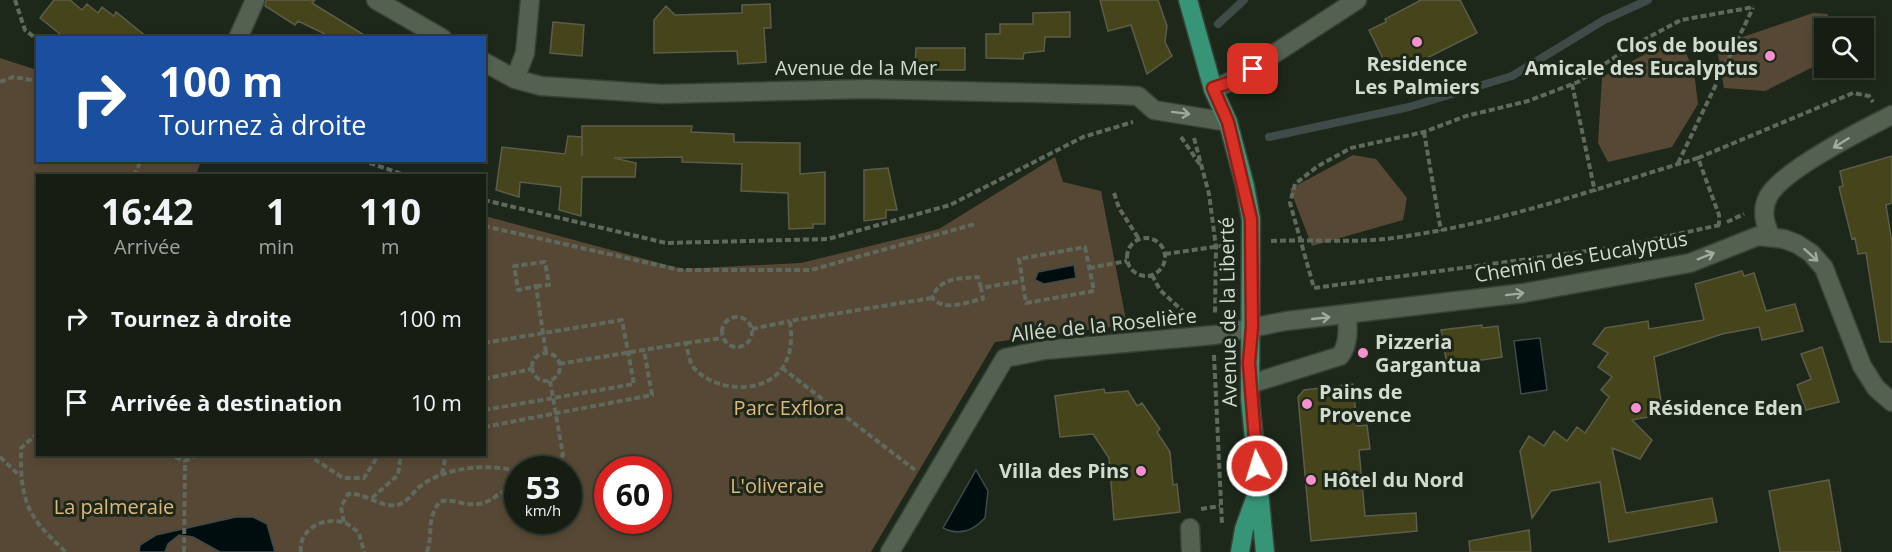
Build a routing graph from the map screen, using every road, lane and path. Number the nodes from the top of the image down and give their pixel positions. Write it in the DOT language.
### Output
graph roads {
  1 [pos="15,0"];
  2 [pos="255,0"];
  3 [pos="376,0"];
  4 [pos="530,0"];
  5 [pos="1188,0"];
  6 [pos="1357,0"];
  7 [pos="239,36"];
  8 [pos="439,36"];
  9 [pos="36,38"];
  10 [pos="486,63"];
  11 [pos="515,79"];
  12 [pos="36,81"];
  13 [pos="0,82"];
  14 [pos="1572,84"];
  15 [pos="1213,88"];
  16 [pos="1873,102"];
  17 [pos="1154,110"];
  18 [pos="1892,115"];
  19 [pos="1228,122"];
  20 [pos="1424,132"];
  21 [pos="1698,158"];
  22 [pos="367,162"];
  23 [pos="1678,164"];
  24 [pos="402,174"];
  25 [pos="1594,192"];
  26 [pos="1114,193"];
  27 [pos="486,200"];
  28 [pos="975,224"];
  29 [pos="486,226"];
  30 [pos="1441,231"];
  31 [pos="1771,237"];
  32 [pos="1139,239"];
  33 [pos="1274,241"];
  34 [pos="1302,241"];
  35 [pos="1236,244"];
  36 [pos="1165,254"];
  37 [pos="1127,261"];
  38 [pos="1089,268"];
  39 [pos="1152,275"];
  40 [pos="1022,281"];
  41 [pos="536,286"];
  42 [pos="981,288"];
  43 [pos="932,298"];
  44 [pos="1347,315"];
  45 [pos="790,321"];
  46 [pos="1252,327"];
  47 [pos="752,329"];
  48 [pos="542,332"];
  49 [pos="1215,335"];
  50 [pos="722,338"];
  51 [pos="686,343"];
  52 [pos="486,344"];
  53 [pos="644,350"];
  54 [pos="629,352"];
  55 [pos="546,353"];
  56 [pos="559,364"];
  57 [pos="782,368"];
  58 [pos="532,369"];
  59 [pos="486,379"];
  60 [pos="550,381"];
  61 [pos="1250,384"];
  62 [pos="554,398"];
  63 [pos="1892,402"];
  64 [pos="486,410"];
  65 [pos="556,413"];
  66 [pos="486,427"];
  67 [pos="36,435"];
  68 [pos="172,456"];
  69 [pos="195,456"];
  70 [pos="311,456"];
  71 [pos="378,456"];
  72 [pos="401,456"];
  73 [pos="446,456"];
  74 [pos="562,456"];
  75 [pos="0,457"];
  76 [pos="185,461"];
  77 [pos="504,468"];
  78 [pos="442,474"];
  79 [pos="20,477"];
  80 [pos="932,482"];
  81 [pos="1259,488"];
  82 [pos="504,489"];
  83 [pos="371,498"];
  84 [pos="344,522"];
  85 [pos="1190,528"];
  86 [pos="66,552"];
  87 [pos="184,552"];
  88 [pos="301,552"];
  89 [pos="364,552"];
  90 [pos="427,552"];
  91 [pos="890,552"];
  92 [pos="1191,552"];
  93 [pos="1240,552"];
  94 [pos="1265,552"];
  1 -- 9 [label="path"];
  2 -- 7 [label="street"];
  3 -- 8 [label="street"];
  4 -- 11 [label="street"];
  5 -- 15 [label="main road, Avenue de la Liberté"];
  6 -- 15 [label="street"];
  10 -- 11 [label="street, Avenue de la Mer"];
  11 -- 17 [label="street, Avenue de la Mer"];
  12 -- 13 [label="path"];
  14 -- 20 [label="path"];
  14 -- 23 [label="path"];
  14 -- 25 [label="path"];
  15 -- 19 [label="main road, Avenue de la Liberté"];
  16 -- 21 [label="path"];
  17 -- 19 [label="street, one-way"];
  17 -- 27 [label="path"];
  18 -- 31 [label="street, one-way"];
  19 -- 46 [label="main road, Avenue de la Liberté"];
  20 -- 30 [label="path"];
  20 -- 34 [label="path"];
  21 -- 23 [label="path"];
  21 -- 34 [label="path"];
  22 -- 24 [label="path"];
  23 -- 25 [label="path"];
  25 -- 30 [label="path"];
  26 -- 32 [label="path"];
  28 -- 29 [label="path"];
  30 -- 34 [label="path"];
  44 -- 31 [label="street, Chemin des Eucalyptus, one-way"];
  31 -- 63 [label="street, Chemin des Eucalyptus, one-way"];
  32 -- 36 [label="path"];
  32 -- 37 [label="path"];
  33 -- 34 [label="path"];
  35 -- 36 [label="path"];
  36 -- 39 [label="path"];
  37 -- 38 [label="path"];
  37 -- 39 [label="path"];
  38 -- 40 [label="path"];
  38 -- 40 [label="path"];
  39 -- 49 [label="path"];
  40 -- 42 [label="path"];
  41 -- 41 [label="path"];
  41 -- 48 [label="path"];
  42 -- 43 [label="path"];
  42 -- 43 [label="path"];
  43 -- 45 [label="path"];
  46 -- 44 [label="street, Chemin des Eucalyptus, one-way"];
  44 -- 61 [label="street"];
  45 -- 47 [label="path"];
  45 -- 57 [label="path"];
  46 -- 49 [label="street, Allée de la Roselière"];
  46 -- 61 [label="main road, Avenue de la Liberté"];
  47 -- 50 [label="path"];
  47 -- 50 [label="path"];
  48 -- 52 [label="path"];
  48 -- 54 [label="path"];
  48 -- 55 [label="path"];
  49 -- 80 [label="street, Allée de la Roselière"];
  50 -- 51 [label="path"];
  51 -- 53 [label="path"];
  51 -- 57 [label="path"];
  53 -- 54 [label="path"];
  53 -- 65 [label="path"];
  54 -- 56 [label="path"];
  54 -- 62 [label="path"];
  55 -- 56 [label="path"];
  55 -- 58 [label="path"];
  56 -- 60 [label="path"];
  57 -- 80 [label="path"];
  58 -- 59 [label="path"];
  58 -- 60 [label="path"];
  60 -- 62 [label="path"];
  61 -- 81 [label="main road, Avenue de la Liberté"];
  62 -- 64 [label="path"];
  62 -- 65 [label="path"];
  65 -- 66 [label="path"];
  65 -- 74 [label="path"];
  67 -- 79 [label="path"];
  68 -- 76 [label="path"];
  69 -- 76 [label="path"];
  70 -- 71 [label="path"];
  72 -- 83 [label="path"];
  73 -- 78 [label="path"];
  75 -- 79 [label="path"];
  76 -- 87 [label="path"];
  77 -- 78 [label="path"];
  78 -- 83 [label="path"];
  79 -- 86 [label="path"];
  80 -- 91 [label="street, Allée de la Roselière"];
  81 -- 93 [label="main road"];
  81 -- 94 [label="main road, Avenue de la Liberté"];
  82 -- 90 [label="path"];
  83 -- 84 [label="path"];
  84 -- 88 [label="path"];
  84 -- 89 [label="path"];
  85 -- 92 [label="street"];
}
